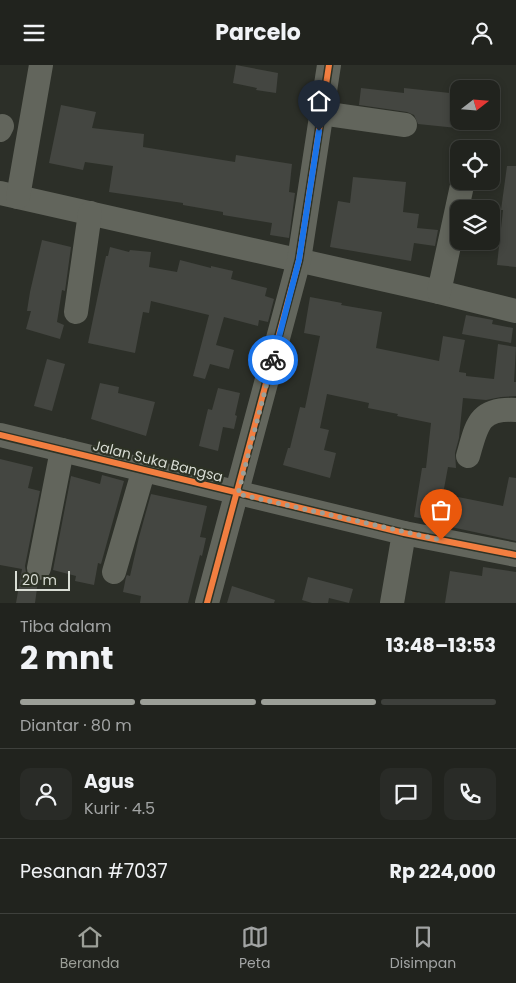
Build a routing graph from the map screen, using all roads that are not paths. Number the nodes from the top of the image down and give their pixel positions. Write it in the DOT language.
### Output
graph roads {
  1 [pos="41,65"];
  2 [pos="328,65"];
  3 [pos="321,113"];
  4 [pos="405,125"];
  5 [pos="461,190"];
  6 [pos="9,195"];
  7 [pos="90,213"];
  8 [pos="299,260"];
  9 [pos="439,292"];
  10 [pos="516,311"];
  11 [pos="76,312"];
  12 [pos="516,410"];
  13 [pos="0,435"];
  14 [pos="62,450"];
  15 [pos="468,456"];
  16 [pos="144,469"];
  17 [pos="238,494"];
  18 [pos="404,533"];
  19 [pos="516,555"];
  20 [pos="39,568"];
  21 [pos="114,572"];
  22 [pos="207,603"];
  23 [pos="392,603"];
  1 -- 6 [label="street"];
  2 -- 3 [label="street"];
  3 -- 4 [label="street"];
  3 -- 8 [label="street"];
  5 -- 9 [label="street"];
  6 -- 7 [label="street"];
  7 -- 8 [label="street"];
  7 -- 11 [label="street"];
  8 -- 9 [label="street"];
  8 -- 17 [label="street"];
  9 -- 10 [label="street"];
  12 -- 15 [label="street"];
  13 -- 14 [label="street, Jalan Suka Bangsa"];
  14 -- 16 [label="street, Jalan Suka Bangsa"];
  14 -- 20 [label="street"];
  16 -- 17 [label="street, Jalan Suka Bangsa"];
  16 -- 21 [label="street"];
  17 -- 18 [label="street, Jalan Suka Bangsa"];
  17 -- 22 [label="street"];
  18 -- 19 [label="street, Jalan Suka Bangsa"];
  18 -- 23 [label="street"];
}
